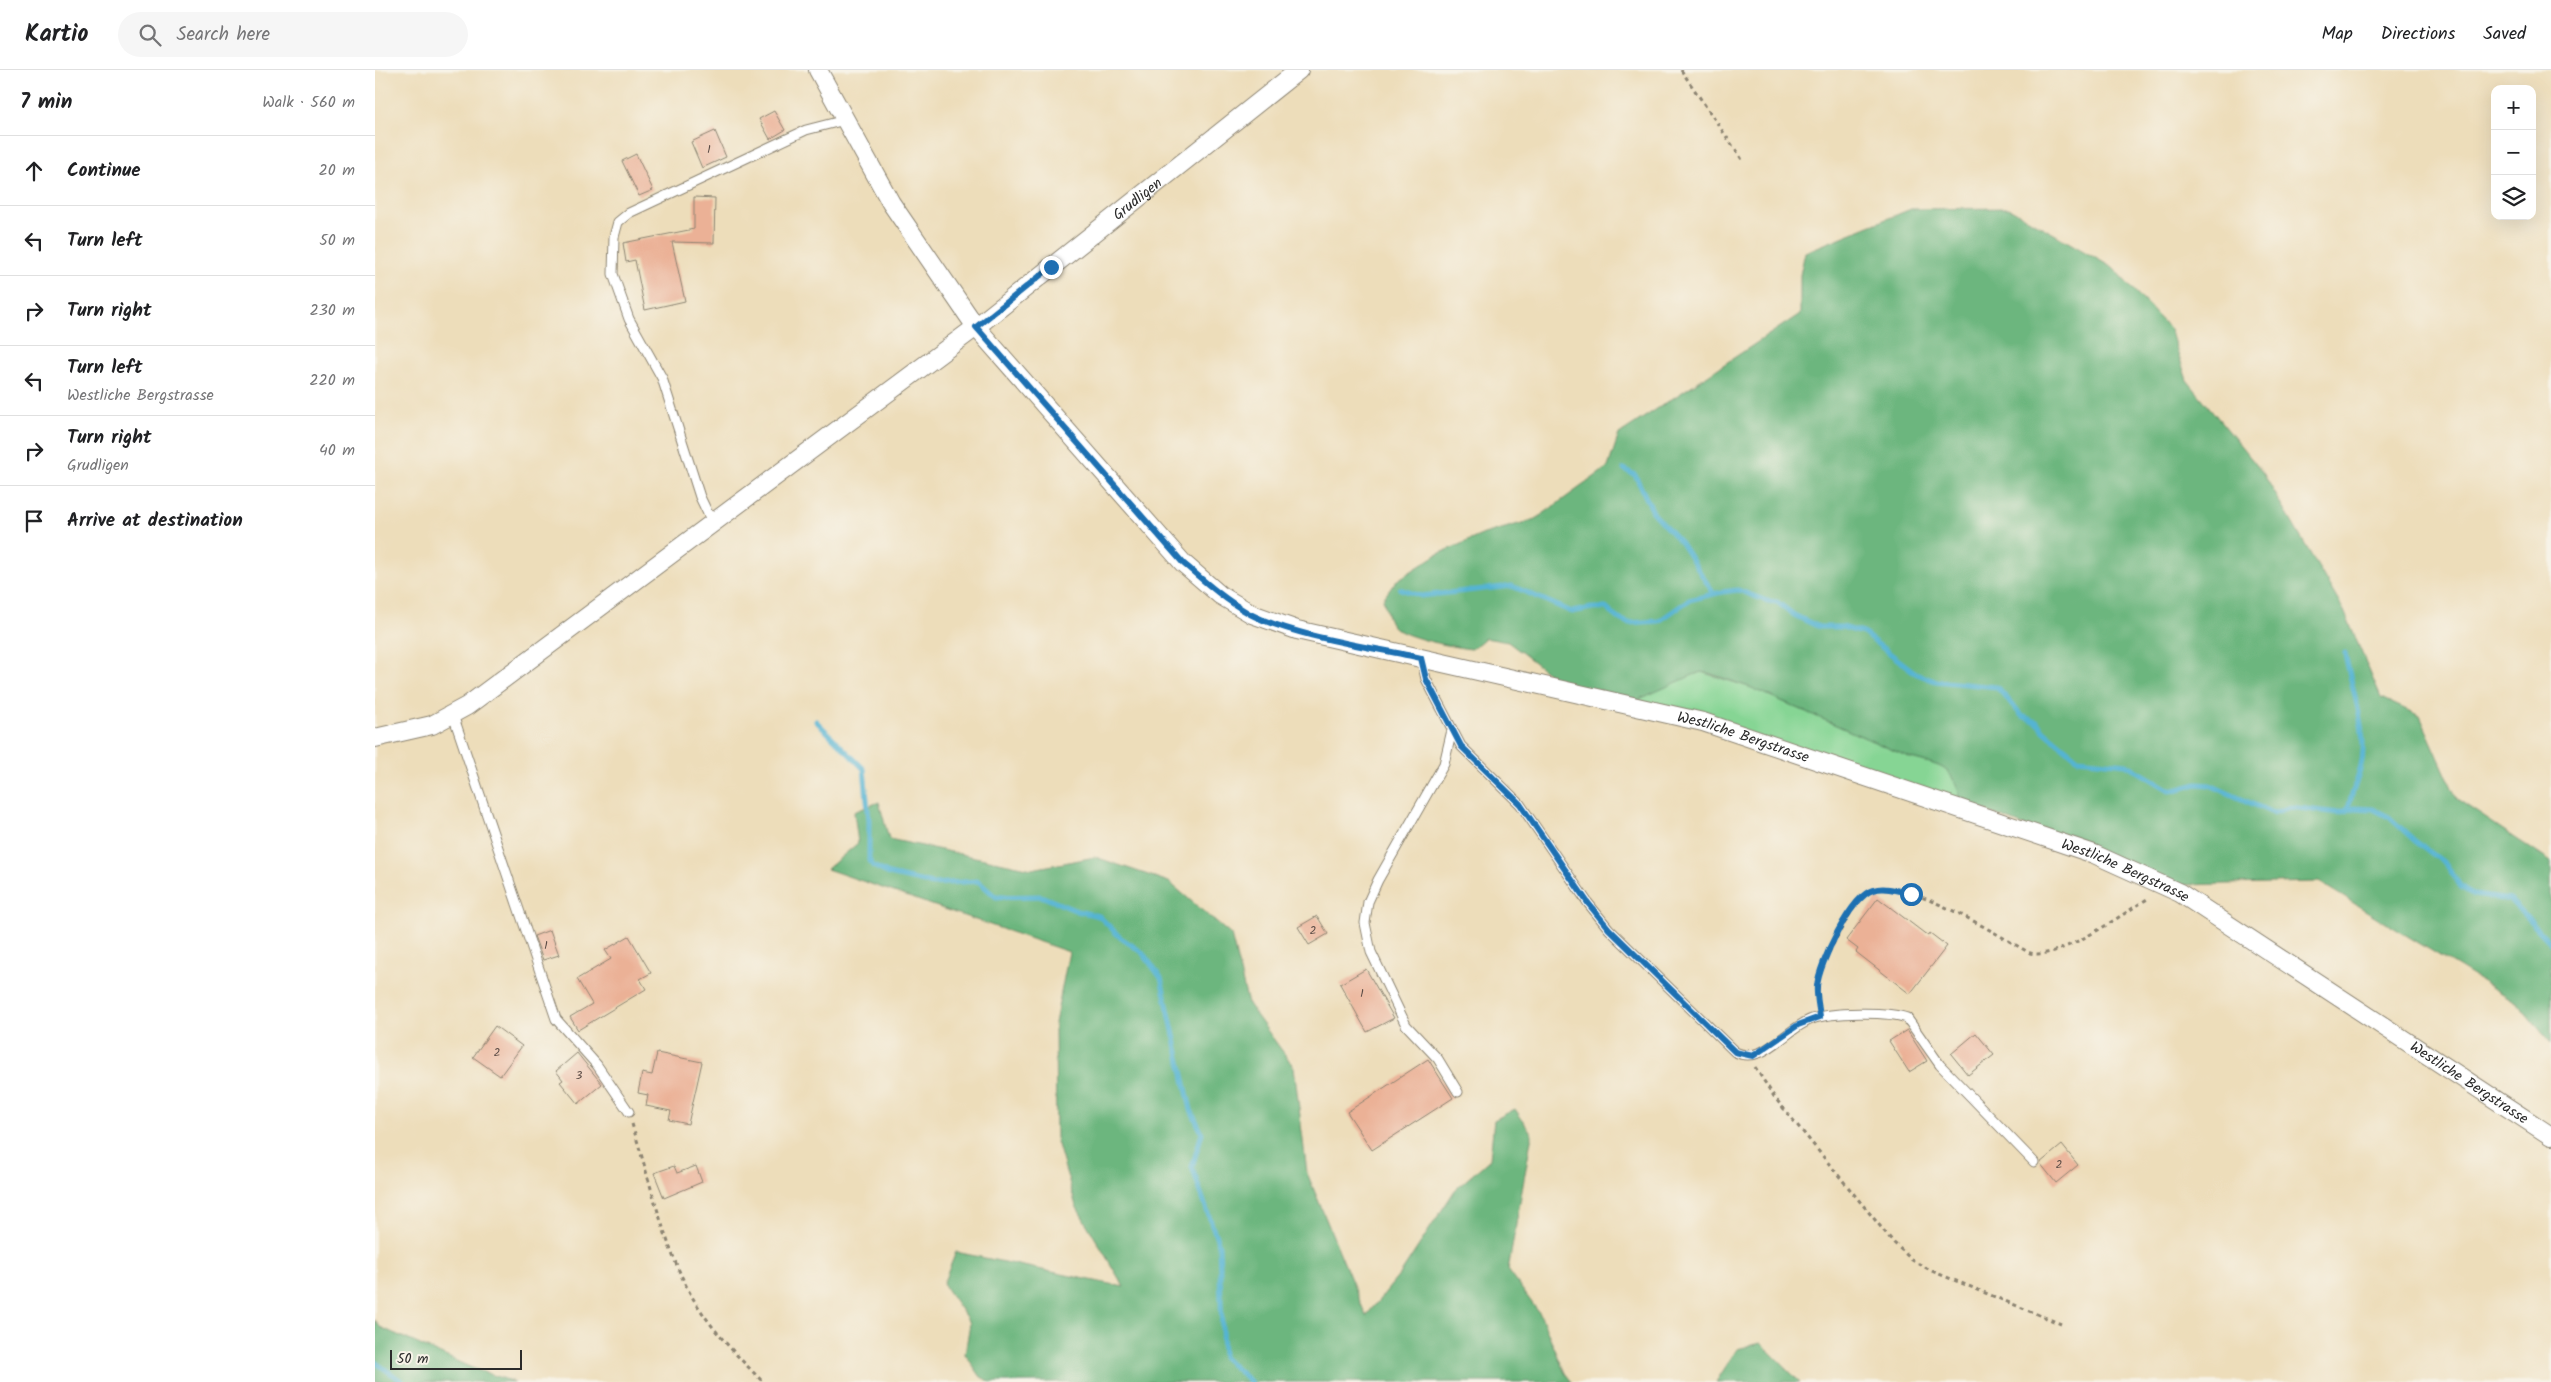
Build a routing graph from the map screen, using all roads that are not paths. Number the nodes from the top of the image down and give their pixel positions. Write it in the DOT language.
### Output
graph roads {
  1 [pos="818,70"];
  2 [pos="1299,70"];
  3 [pos="845,120"];
  4 [pos="976,327"];
  5 [pos="713,524"];
  6 [pos="1421,658"];
  7 [pos="453,715"];
  8 [pos="1452,730"];
  9 [pos="375,738"];
  10 [pos="1458,1092"];
  11 [pos="629,1112"];
  12 [pos="2551,1136"];
  13 [pos="2034,1162"];
  1 -- 3 [label="street, Westliche Bergstrasse"];
  2 -- 4 [label="street, Grudligen"];
  3 -- 4 [label="street, Westliche Bergstrasse"];
  3 -- 5 [label="lane"];
  4 -- 5 [label="street, Grudligen"];
  4 -- 6 [label="street, Westliche Bergstrasse"];
  5 -- 7 [label="street, Grudligen"];
  6 -- 8 [label="lane"];
  6 -- 12 [label="street, Westliche Bergstrasse"];
  7 -- 9 [label="street, Grudligen"];
  7 -- 11 [label="lane"];
  8 -- 10 [label="lane"];
  8 -- 13 [label="lane"];
}
